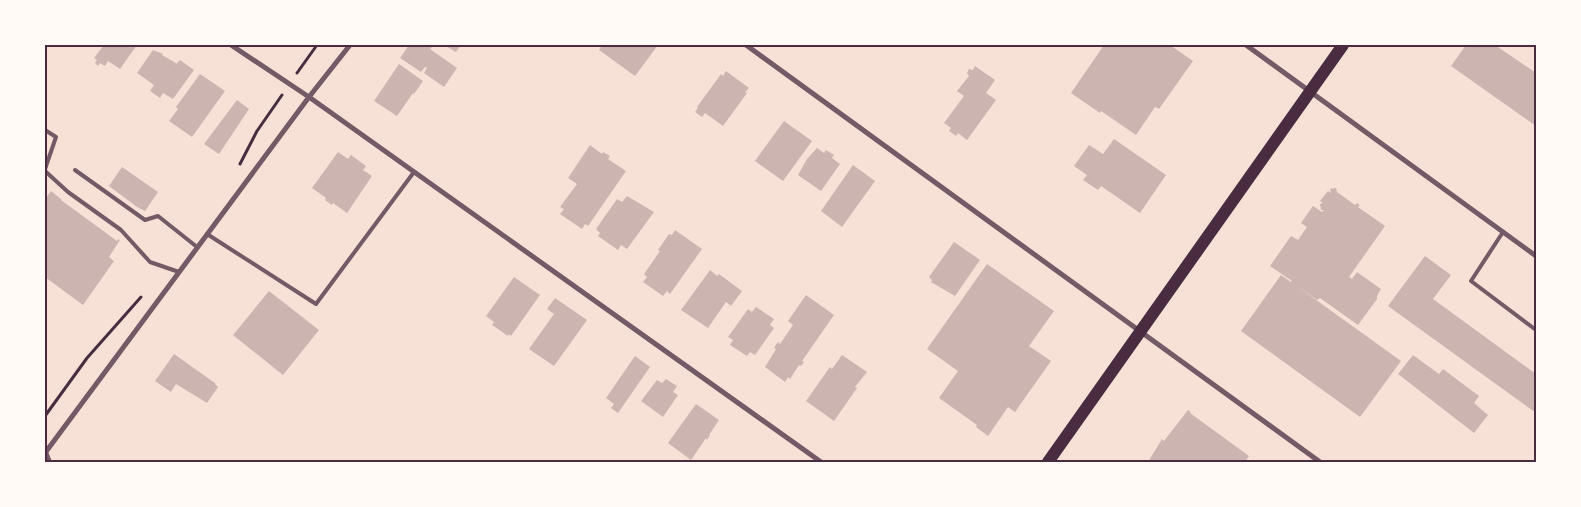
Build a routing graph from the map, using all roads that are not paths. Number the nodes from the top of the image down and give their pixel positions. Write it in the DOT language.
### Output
graph roads {
  1 [pos="231,45"];
  2 [pos="350,45"];
  3 [pos="746,45"];
  4 [pos="1246,45"];
  5 [pos="1343,45"];
  6 [pos="1310,91"];
  7 [pos="309,97"];
  8 [pos="45,130"];
  9 [pos="45,170"];
  10 [pos="75,170"];
  11 [pos="414,172"];
  12 [pos="1503,232"];
  13 [pos="207,234"];
  14 [pos="197,247"];
  15 [pos="1536,256"];
  16 [pos="179,272"];
  17 [pos="1536,330"];
  18 [pos="1142,331"];
  19 [pos="45,453"];
  20 [pos="50,462"];
  21 [pos="820,462"];
  22 [pos="1048,462"];
  23 [pos="1320,462"];
  1 -- 7 [label="street"];
  2 -- 7 [label="street"];
  3 -- 18 [label="street"];
  4 -- 6 [label="street"];
  5 -- 6 [label="main road"];
  6 -- 12 [label="street"];
  6 -- 18 [label="main road"];
  7 -- 11 [label="street"];
  7 -- 13 [label="street"];
  8 -- 9 [label="lane"];
  9 -- 16 [label="lane"];
  10 -- 14 [label="lane"];
  11 -- 13 [label="lane"];
  11 -- 21 [label="street"];
  12 -- 15 [label="street"];
  12 -- 17 [label="lane"];
  13 -- 14 [label="street"];
  14 -- 16 [label="street"];
  16 -- 19 [label="street"];
  18 -- 22 [label="main road"];
  18 -- 23 [label="street"];
  19 -- 20 [label="lane"];
}
